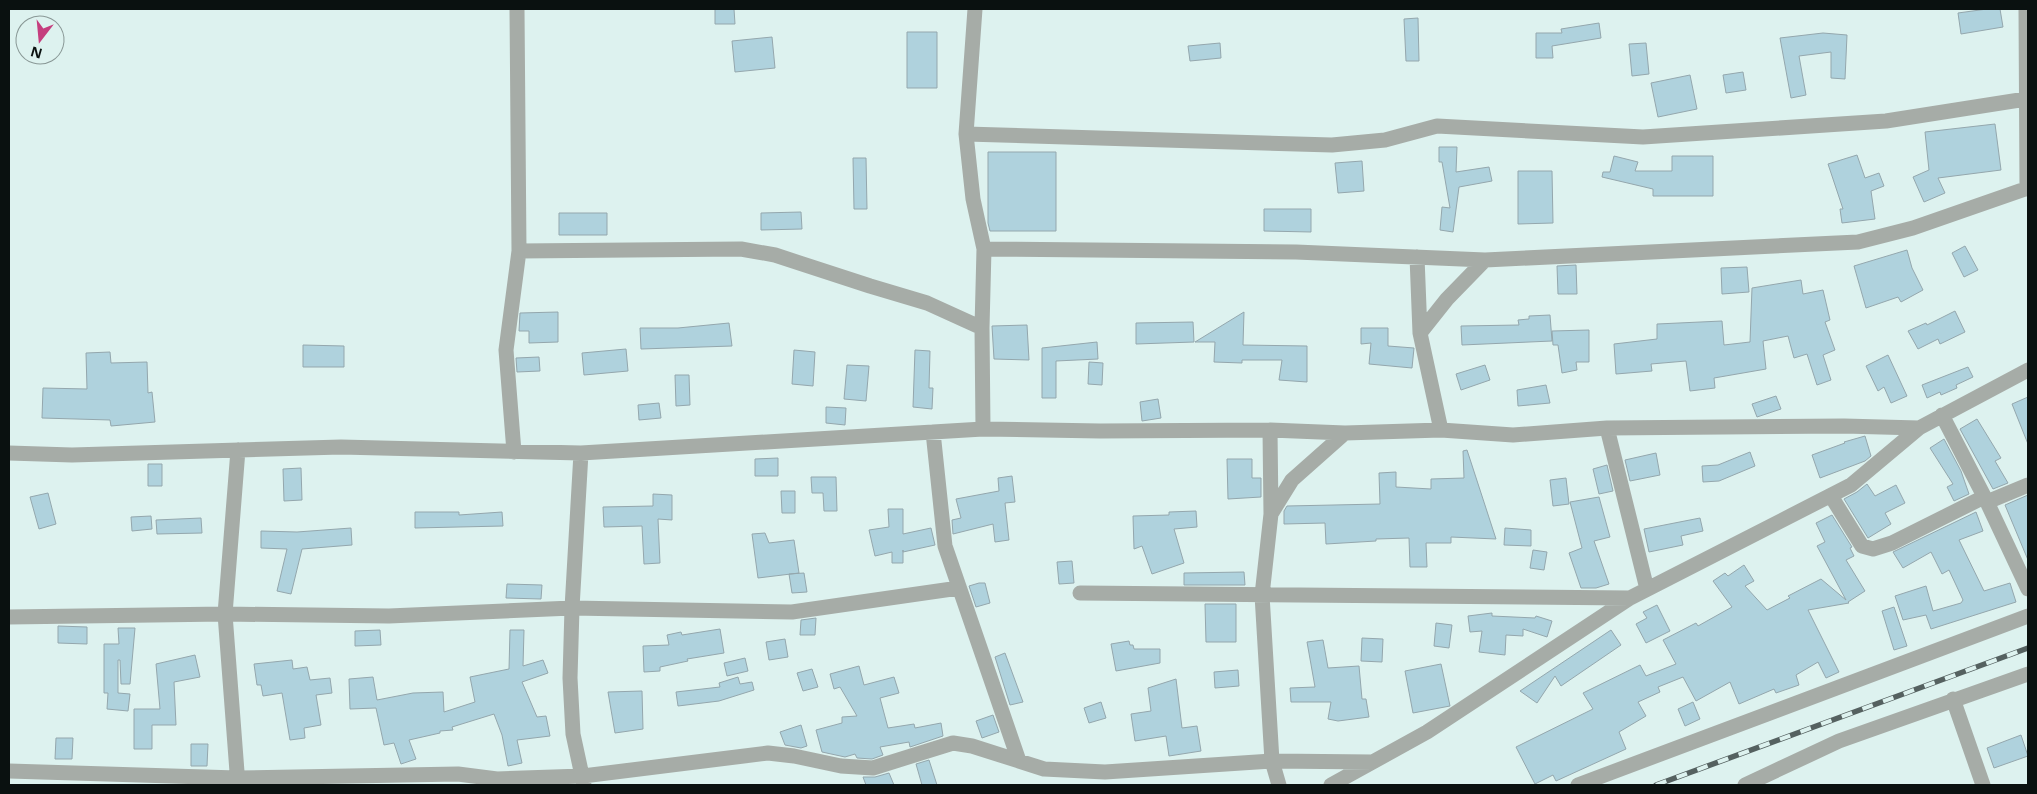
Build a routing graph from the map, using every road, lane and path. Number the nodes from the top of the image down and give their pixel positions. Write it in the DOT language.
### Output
graph roads {
  1 [pos="517,9"];
  2 [pos="975,9"];
  3 [pos="2026,9"];
  4 [pos="2026,99"];
  5 [pos="966,134"];
  6 [pos="2028,188"];
  7 [pos="984,249"];
  8 [pos="519,251"];
  9 [pos="1417,257"];
  10 [pos="1485,260"];
  11 [pos="982,328"];
  12 [pos="1420,333"];
  13 [pos="2028,370"];
  14 [pos="1942,415"];
  15 [pos="1607,428"];
  16 [pos="1919,428"];
  17 [pos="983,429"];
  18 [pos="1270,430"];
  19 [pos="1441,430"];
  20 [pos="934,432"];
  21 [pos="1345,433"];
  22 [pos="238,450"];
  23 [pos="514,452"];
  24 [pos="9,453"];
  25 [pos="581,453"];
  26 [pos="2028,485"];
  27 [pos="1831,496"];
  28 [pos="1986,499"];
  29 [pos="1271,514"];
  30 [pos="959,588"];
  31 [pos="1647,589"];
  32 [pos="2028,589"];
  33 [pos="1080,593"];
  34 [pos="1262,594"];
  35 [pos="1630,598"];
  36 [pos="572,608"];
  37 [pos="225,614"];
  38 [pos="2028,616"];
  39 [pos="9,617"];
  40 [pos="2028,674"];
  41 [pos="1953,699"];
  42 [pos="1020,761"];
  43 [pos="1272,761"];
  44 [pos="1373,762"];
  45 [pos="9,771"];
  46 [pos="584,780"];
  47 [pos="238,781"];
  48 [pos="1280,785"];
  49 [pos="1331,785"];
  50 [pos="1578,785"];
  51 [pos="1745,785"];
  52 [pos="1982,785"];
  1 -- 8 [label="street"];
  2 -- 5 [label="street"];
  3 -- 4 [label="street"];
  4 -- 5 [label="street"];
  4 -- 6 [label="street"];
  5 -- 7 [label="street"];
  6 -- 10 [label="street"];
  7 -- 9 [label="street"];
  7 -- 11 [label="street"];
  8 -- 11 [label="street"];
  8 -- 23 [label="street"];
  9 -- 10 [label="street"];
  9 -- 12 [label="street"];
  10 -- 12 [label="street"];
  11 -- 17 [label="street"];
  12 -- 19 [label="street"];
  13 -- 14 [label="street"];
  14 -- 16 [label="street"];
  14 -- 28 [label="street"];
  15 -- 16 [label="street"];
  15 -- 19 [label="street"];
  15 -- 31 [label="street"];
  16 -- 27 [label="street"];
  17 -- 18 [label="street"];
  17 -- 20 [label="street"];
  18 -- 21 [label="street"];
  18 -- 29 [label="street"];
  19 -- 21 [label="street"];
  20 -- 25 [label="street"];
  20 -- 30 [label="street"];
  21 -- 29 [label="street"];
  22 -- 23 [label="street"];
  22 -- 24 [label="street"];
  22 -- 37 [label="street"];
  23 -- 25 [label="street"];
  25 -- 36 [label="street"];
  26 -- 28 [label="street"];
  27 -- 28 [label="street"];
  27 -- 31 [label="street"];
  28 -- 32 [label="street"];
  29 -- 34 [label="street"];
  30 -- 36 [label="street"];
  30 -- 42 [label="street"];
  31 -- 35 [label="street"];
  33 -- 34 [label="street"];
  34 -- 35 [label="street"];
  34 -- 43 [label="street"];
  35 -- 44 [label="street"];
  36 -- 37 [label="street"];
  36 -- 46 [label="street"];
  37 -- 39 [label="street"];
  37 -- 47 [label="street"];
  38 -- 50 [label="street"];
  40 -- 41 [label="street"];
  41 -- 51 [label="street"];
  41 -- 52 [label="street"];
  42 -- 43 [label="street"];
  42 -- 46 [label="street"];
  43 -- 44 [label="street"];
  43 -- 48 [label="street"];
  44 -- 49 [label="street"];
  45 -- 47 [label="street"];
  46 -- 47 [label="street"];
}
